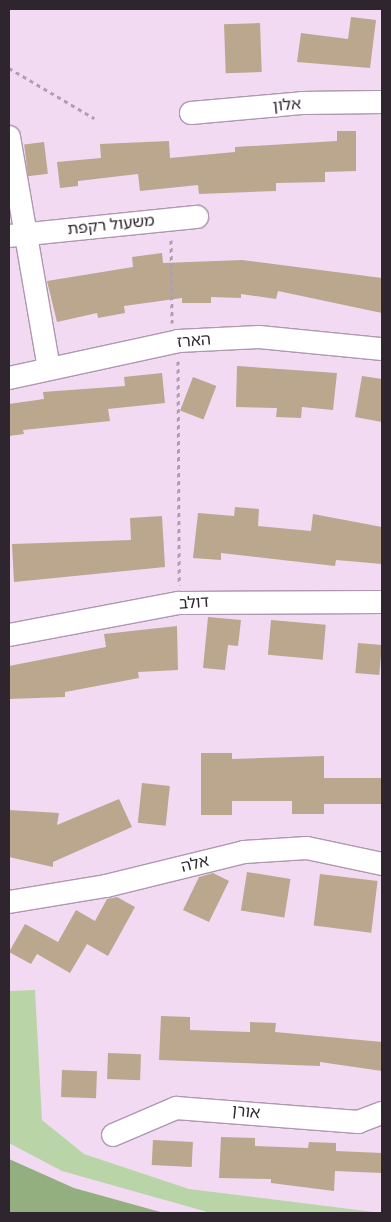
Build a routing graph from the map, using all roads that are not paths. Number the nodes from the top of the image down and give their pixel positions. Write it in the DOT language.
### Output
graph roads {
  1 [pos="382,102"];
  2 [pos="191,113"];
  3 [pos="9,137"];
  4 [pos="196,217"];
  5 [pos="17,235"];
  6 [pos="382,349"];
  7 [pos="49,368"];
  8 [pos="9,378"];
  9 [pos="382,602"];
  10 [pos="9,635"];
  11 [pos="382,864"];
  12 [pos="9,902"];
  13 [pos="382,1112"];
  14 [pos="113,1135"];
  1 -- 2 [label="street, אלון"];
  3 -- 5 [label="street"];
  4 -- 5 [label="street, משעול רקפת"];
  5 -- 7 [label="street"];
  6 -- 7 [label="street, הארז"];
  7 -- 8 [label="street, הארז"];
  9 -- 10 [label="street, דולב"];
  11 -- 12 [label="street, אלה"];
  13 -- 14 [label="street, אורן"];
}
